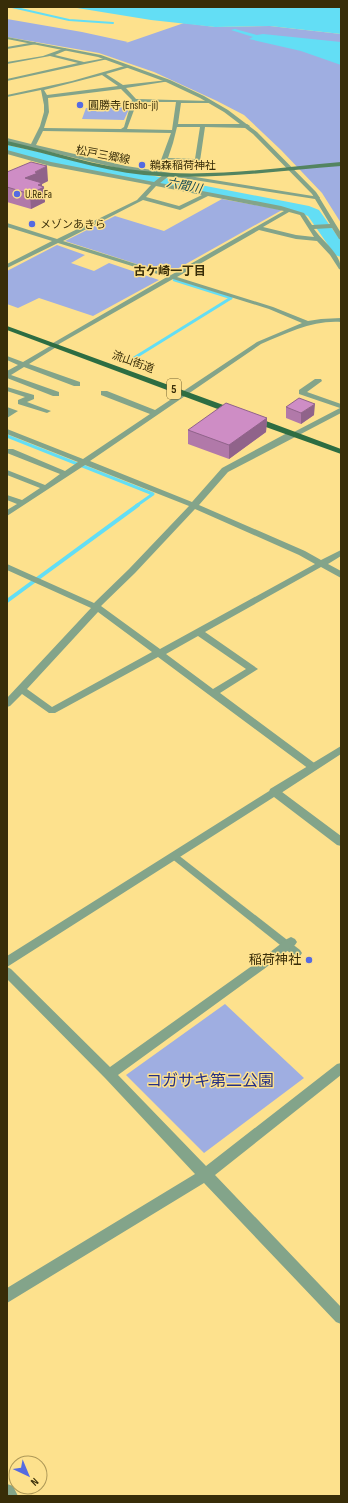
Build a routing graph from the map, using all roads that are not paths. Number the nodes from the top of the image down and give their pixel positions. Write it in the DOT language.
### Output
graph roads {
  1 [pos="7,38"];
  2 [pos="35,43"];
  3 [pos="7,48"];
  4 [pos="65,49"];
  5 [pos="51,55"];
  6 [pos="106,59"];
  7 [pos="7,63"];
  8 [pos="84,64"];
  9 [pos="128,66"];
  10 [pos="102,73"];
  11 [pos="7,80"];
  12 [pos="168,81"];
  13 [pos="122,87"];
  14 [pos="41,89"];
  15 [pos="7,96"];
  16 [pos="45,97"];
  17 [pos="136,100"];
  18 [pos="179,101"];
  19 [pos="210,102"];
  20 [pos="176,125"];
  21 [pos="203,125"];
  22 [pos="247,126"];
  23 [pos="41,129"];
  24 [pos="122,131"];
  25 [pos="174,132"];
  26 [pos="7,143"];
  27 [pos="31,145"];
  28 [pos="9,153"];
  29 [pos="65,156"];
  30 [pos="164,160"];
  31 [pos="50,164"];
  32 [pos="341,164"];
  33 [pos="43,167"];
  34 [pos="152,173"];
  35 [pos="166,176"];
  36 [pos="156,183"];
  37 [pos="207,194"];
  38 [pos="142,198"];
  39 [pos="317,198"];
  40 [pos="289,210"];
  41 [pos="7,225"];
  42 [pos="332,226"];
  43 [pos="310,227"];
  44 [pos="258,228"];
  45 [pos="341,238"];
  46 [pos="319,239"];
  47 [pos="58,241"];
  48 [pos="7,266"];
  49 [pos="341,268"];
  50 [pos="173,278"];
  51 [pos="341,320"];
  52 [pos="309,324"];
  53 [pos="7,328"];
  54 [pos="55,344"];
  55 [pos="7,358"];
  56 [pos="24,364"];
  57 [pos="7,375"];
  58 [pos="318,381"];
  59 [pos="77,384"];
  60 [pos="7,389"];
  61 [pos="104,393"];
  62 [pos="185,393"];
  63 [pos="56,394"];
  64 [pos="341,406"];
  65 [pos="7,409"];
  66 [pos="341,410"];
  67 [pos="47,411"];
  68 [pos="155,412"];
  69 [pos="7,416"];
  70 [pos="7,431"];
  71 [pos="293,434"];
  72 [pos="10,451"];
  73 [pos="341,452"];
  74 [pos="84,462"];
  75 [pos="7,472"];
  76 [pos="66,474"];
  77 [pos="46,488"];
  78 [pos="7,496"];
  79 [pos="23,503"];
  80 [pos="193,505"];
  81 [pos="7,514"];
  82 [pos="341,553"];
  83 [pos="322,564"];
  84 [pos="7,567"];
  85 [pos="341,575"];
  86 [pos="96,607"];
  87 [pos="199,632"];
  88 [pos="158,653"];
  89 [pos="21,688"];
  90 [pos="213,693"];
  91 [pos="7,704"];
  92 [pos="341,749"];
  93 [pos="313,767"];
  94 [pos="274,792"];
  95 [pos="341,842"];
  96 [pos="174,856"];
  97 [pos="292,947"];
  98 [pos="7,962"];
  99 [pos="7,972"];
  100 [pos="341,1068"];
  101 [pos="108,1074"];
  102 [pos="205,1175"];
  103 [pos="7,1296"];
  104 [pos="341,1317"];
  105 [pos="7,1492"];
  106 [pos="10,1496"];
  1 -- 2 [label="street"];
  2 -- 3 [label="street"];
  2 -- 4 [label="street"];
  4 -- 5 [label="street"];
  4 -- 6 [label="street"];
  5 -- 7 [label="street"];
  5 -- 8 [label="street"];
  6 -- 8 [label="street"];
  6 -- 9 [label="street"];
  8 -- 11 [label="street"];
  9 -- 10 [label="street"];
  9 -- 12 [label="street"];
  10 -- 13 [label="street"];
  10 -- 14 [label="street"];
  12 -- 13 [label="street"];
  12 -- 19 [label="street"];
  13 -- 16 [label="street"];
  13 -- 17 [label="street"];
  14 -- 15 [label="street"];
  14 -- 16 [label="street"];
  16 -- 23 [label="street"];
  17 -- 18 [label="street"];
  17 -- 24 [label="street"];
  18 -- 19 [label="street"];
  18 -- 20 [label="street"];
  19 -- 22 [label="street"];
  20 -- 21 [label="street"];
  20 -- 25 [label="street"];
  21 -- 22 [label="street"];
  21 -- 30 [label="street"];
  22 -- 39 [label="street"];
  23 -- 24 [label="street"];
  23 -- 27 [label="street"];
  24 -- 25 [label="street"];
  25 -- 30 [label="street"];
  26 -- 27 [label="street"];
  26 -- 32 [label="main road, 松戸三郷線"];
  27 -- 29 [label="street"];
  28 -- 31 [label="street"];
  29 -- 31 [label="street"];
  29 -- 34 [label="street"];
  30 -- 34 [label="street"];
  31 -- 33 [label="street"];
  31 -- 36 [label="street"];
  34 -- 35 [label="street"];
  35 -- 36 [label="street"];
  35 -- 39 [label="street"];
  36 -- 37 [label="street"];
  36 -- 38 [label="street"];
  37 -- 38 [label="street"];
  37 -- 40 [label="street"];
  38 -- 47 [label="street"];
  39 -- 42 [label="street"];
  40 -- 43 [label="street"];
  40 -- 44 [label="street"];
  41 -- 47 [label="street"];
  42 -- 43 [label="street"];
  42 -- 45 [label="street"];
  43 -- 46 [label="street"];
  44 -- 46 [label="street"];
  44 -- 50 [label="street"];
  46 -- 49 [label="street"];
  47 -- 48 [label="street"];
  47 -- 50 [label="street"];
  50 -- 52 [label="street"];
  50 -- 54 [label="street"];
  51 -- 52 [label="street"];
  52 -- 62 [label="street"];
  53 -- 54 [label="main road, 流山街道 / 5"];
  54 -- 56 [label="street"];
  54 -- 62 [label="main road, 流山街道 / 5"];
  55 -- 56 [label="street"];
  56 -- 57 [label="street"];
  56 -- 59 [label="street"];
  57 -- 63 [label="street"];
  58 -- 64 [label="street"];
  60 -- 67 [label="street"];
  61 -- 68 [label="street"];
  62 -- 68 [label="street"];
  62 -- 71 [label="main road, 流山街道 / 5"];
  65 -- 69 [label="street"];
  66 -- 71 [label="street"];
  68 -- 74 [label="street"];
  70 -- 74 [label="street"];
  71 -- 73 [label="main road, 流山街道 / 5"];
  71 -- 80 [label="street"];
  72 -- 76 [label="street"];
  74 -- 76 [label="street"];
  74 -- 80 [label="street"];
  75 -- 77 [label="street"];
  76 -- 77 [label="street"];
  77 -- 79 [label="street"];
  78 -- 79 [label="street"];
  79 -- 81 [label="street"];
  80 -- 83 [label="street"];
  80 -- 86 [label="street"];
  82 -- 83 [label="street"];
  83 -- 85 [label="street"];
  83 -- 87 [label="street"];
  84 -- 86 [label="street"];
  86 -- 88 [label="street"];
  86 -- 89 [label="street"];
  87 -- 88 [label="street"];
  87 -- 90 [label="street"];
  88 -- 89 [label="street"];
  88 -- 90 [label="street"];
  89 -- 91 [label="street"];
  90 -- 93 [label="street"];
  92 -- 93 [label="street"];
  93 -- 94 [label="street"];
  94 -- 95 [label="street"];
  94 -- 96 [label="street"];
  96 -- 97 [label="street"];
  96 -- 98 [label="street"];
  97 -- 101 [label="street"];
  99 -- 101 [label="street"];
  100 -- 102 [label="street"];
  101 -- 102 [label="street"];
  102 -- 103 [label="street"];
  102 -- 104 [label="street"];
  105 -- 106 [label="street"];
}
